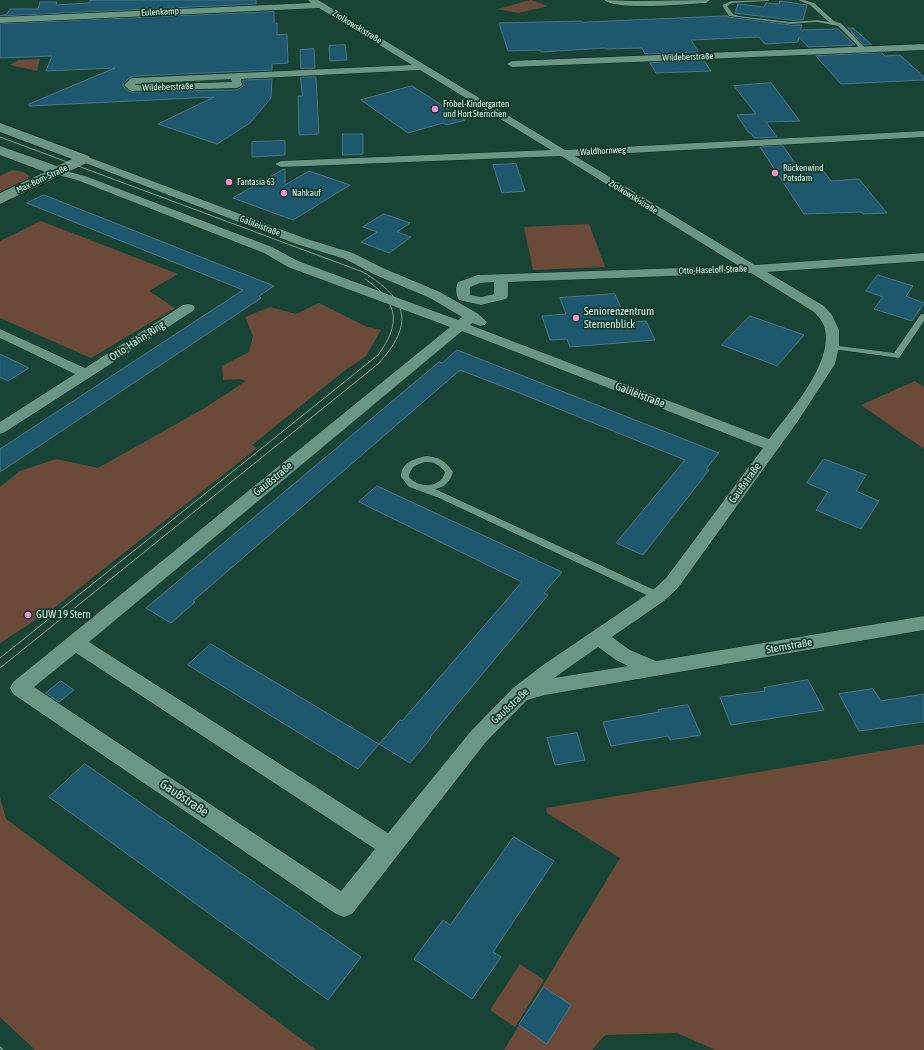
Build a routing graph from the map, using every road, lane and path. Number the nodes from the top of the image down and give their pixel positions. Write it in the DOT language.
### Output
graph roads {
  1 [pos="608,0"];
  2 [pos="706,0"];
  3 [pos="768,0"];
  4 [pos="800,0"];
  5 [pos="316,2"];
  6 [pos="0,20"];
  7 [pos="840,26"];
  8 [pos="924,47"];
  9 [pos="864,49"];
  10 [pos="512,64"];
  11 [pos="423,67"];
  12 [pos="236,76"];
  13 [pos="0,127"];
  14 [pos="924,134"];
  15 [pos="0,150"];
  16 [pos="562,153"];
  17 [pos="84,160"];
  18 [pos="281,164"];
  19 [pos="58,172"];
  20 [pos="0,199"];
  21 [pos="924,257"];
  22 [pos="750,269"];
  23 [pos="501,278"];
  24 [pos="188,308"];
  25 [pos="924,316"];
  26 [pos="466,321"];
  27 [pos="0,333"];
  28 [pos="832,347"];
  29 [pos="86,374"];
  30 [pos="0,429"];
  31 [pos="772,446"];
  32 [pos="424,488"];
  33 [pos="658,596"];
  34 [pos="924,623"];
  35 [pos="599,637"];
  36 [pos="74,643"];
  37 [pos="654,669"];
  38 [pos="520,694"];
  39 [pos="390,847"];
  1 -- 2 [label="street"];
  3 -- 7 [label="lane"];
  4 -- 7 [label="lane"];
  5 -- 6 [label="street, Eulenkamp"];
  5 -- 11 [label="street, Ziolkowskistraße"];
  7 -- 9 [label="lane"];
  8 -- 9 [label="street, Wildeberstraße"];
  9 -- 10 [label="street, Wildeberstraße"];
  11 -- 12 [label="street, Wildeberstraße"];
  11 -- 16 [label="street, Ziolkowskistraße"];
  12 -- 12 [label="street, Wildeberstraße"];
  13 -- 17 [label="street, Galileistraße"];
  14 -- 16 [label="street, Waldhornweg"];
  15 -- 19 [label="street, Galileistraße"];
  16 -- 18 [label="street, Waldhornweg"];
  16 -- 22 [label="street, Ziolkowskistraße"];
  17 -- 19 [label="street, Max-Born-Straße"];
  17 -- 26 [label="street, Galileistraße"];
  19 -- 20 [label="street, Max-Born-Straße"];
  19 -- 26 [label="street, Galileistraße"];
  21 -- 22 [label="street, Otto-Haseloff-Straße"];
  22 -- 23 [label="street, Otto-Haseloff-Straße"];
  22 -- 28 [label="street, Ziolkowskistraße"];
  24 -- 29 [label="street, Otto-Hahn-Ring"];
  25 -- 28 [label="lane"];
  26 -- 31 [label="street, Galileistraße"];
  26 -- 36 [label="street, Gaußstraße"];
  27 -- 29 [label="street"];
  28 -- 31 [label="street, Ziolkowskistraße"];
  29 -- 30 [label="street, Otto-Hahn-Ring"];
  31 -- 33 [label="street, Gaußstraße"];
  32 -- 32 [label="lane"];
  32 -- 33 [label="lane"];
  33 -- 35 [label="street, Gaußstraße"];
  34 -- 37 [label="street, Sternstraße"];
  35 -- 37 [label="street"];
  35 -- 38 [label="street, Gaußstraße"];
  36 -- 39 [label="street"];
  36 -- 39 [label="street, Gaußstraße"];
  37 -- 38 [label="street, Sternstraße"];
  38 -- 39 [label="street, Gaußstraße"];
}
